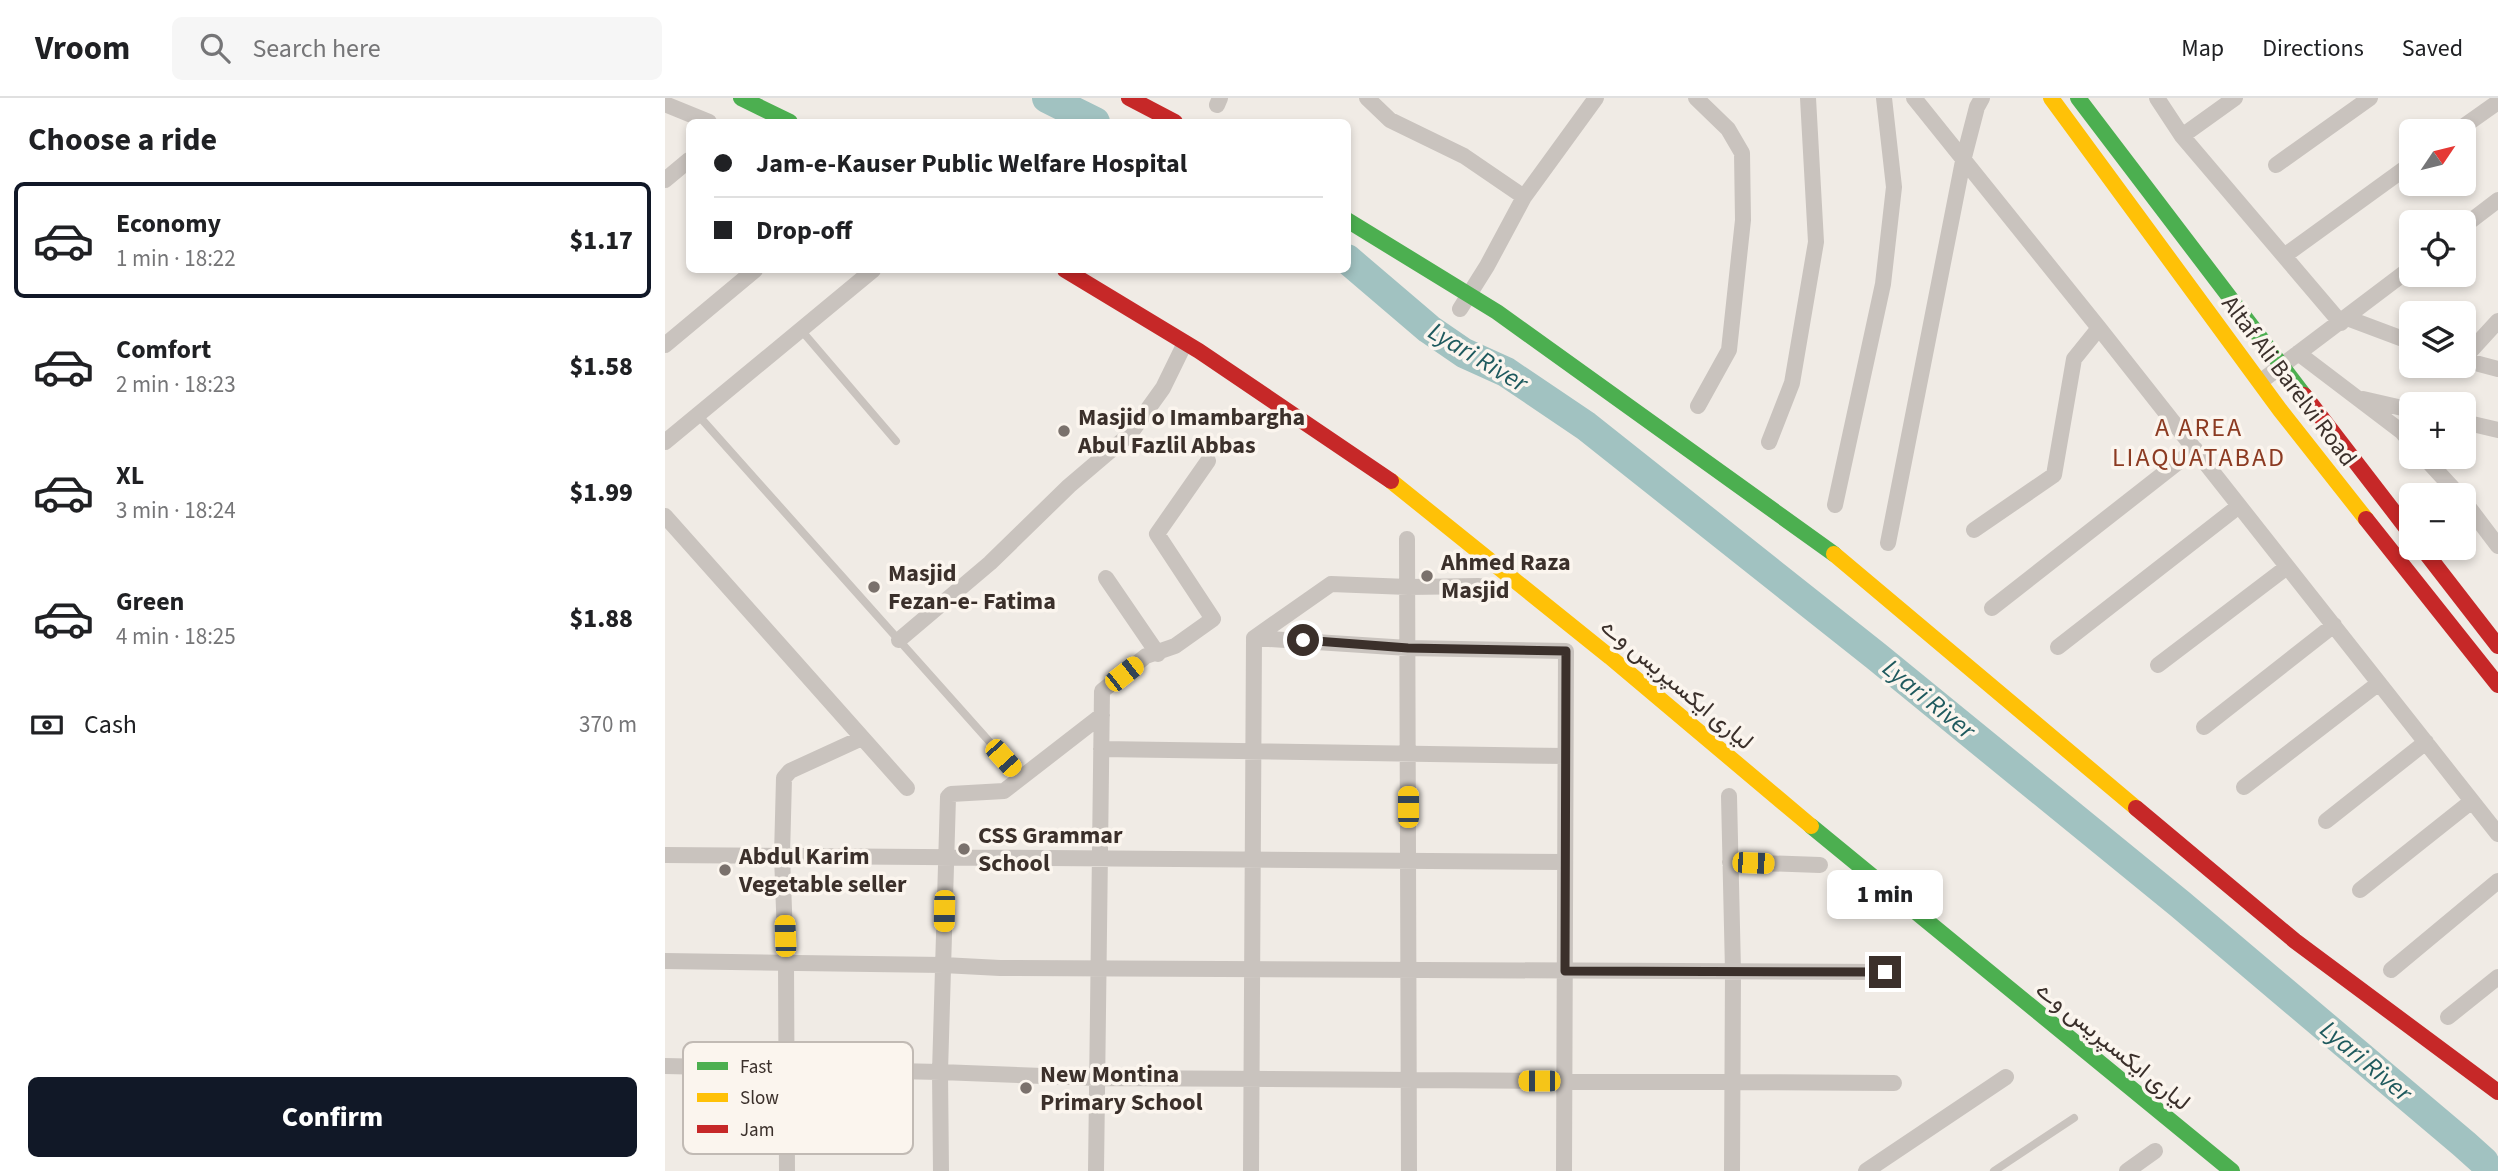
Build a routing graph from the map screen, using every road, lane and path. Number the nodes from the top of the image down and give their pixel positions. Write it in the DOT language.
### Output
graph roads {
  1 [pos="741,98"];
  2 [pos="1129,98"];
  3 [pos="1367,98"];
  4 [pos="1596,98"];
  5 [pos="1696,98"];
  6 [pos="1808,98"];
  7 [pos="1884,98"];
  8 [pos="1914,98"];
  9 [pos="1982,98"];
  10 [pos="2052,98"];
  11 [pos="2078,98"];
  12 [pos="2157,98"];
  13 [pos="2235,98"];
  14 [pos="2370,98"];
  15 [pos="2498,102"];
  16 [pos="665,104"];
  17 [pos="702,119"];
  18 [pos="783,119"];
  19 [pos="1169,119"];
  20 [pos="2474,119"];
  21 [pos="2182,136"];
  22 [pos="1963,161"];
  23 [pos="686,162"];
  24 [pos="2276,165"];
  25 [pos="2399,173"];
  26 [pos="665,180"];
  27 [pos="1524,197"];
  28 [pos="2498,201"];
  29 [pos="2476,217"];
  30 [pos="1351,222"];
  31 [pos="2284,256"];
  32 [pos="751,273"];
  33 [pos="869,273"];
  34 [pos="1070,273"];
  35 [pos="2399,277"];
  36 [pos="1460,309"];
  37 [pos="2344,320"];
  38 [pos="2498,321"];
  39 [pos="2099,328"];
  40 [pos="801,330"];
  41 [pos="2399,338"];
  42 [pos="1185,343"];
  43 [pos="665,345"];
  44 [pos="2476,346"];
  45 [pos="2298,353"];
  46 [pos="2476,363"];
  47 [pos="2281,366"];
  48 [pos="2498,369"];
  49 [pos="2260,382"];
  50 [pos="2357,398"];
  51 [pos="1698,406"];
  52 [pos="2399,407"];
  53 [pos="698,415"];
  54 [pos="2476,425"];
  55 [pos="2399,430"];
  56 [pos="2498,430"];
  57 [pos="896,441"];
  58 [pos="665,442"];
  59 [pos="1769,442"];
  60 [pos="2195,449"];
  61 [pos="1208,461"];
  62 [pos="2435,469"];
  63 [pos="2448,483"];
  64 [pos="1835,505"];
  65 [pos="2239,506"];
  66 [pos="665,516"];
  67 [pos="2476,517"];
  68 [pos="2399,518"];
  69 [pos="1974,530"];
  70 [pos="1407,539"];
  71 [pos="1888,543"];
  72 [pos="2498,546"];
  73 [pos="2431,560"];
  74 [pos="2287,567"];
  75 [pos="1106,578"];
  76 [pos="1479,586"];
  77 [pos="1408,587"];
  78 [pos="1992,608"];
  79 [pos="2334,625"];
  80 [pos="1254,638"];
  81 [pos="899,640"];
  82 [pos="2498,646"];
  83 [pos="2058,647"];
  84 [pos="1408,648"];
  85 [pos="1158,654"];
  86 [pos="2158,665"];
  87 [pos="2379,683"];
  88 [pos="2498,685"];
  89 [pos="1102,715"];
  90 [pos="2204,727"];
  91 [pos="862,738"];
  92 [pos="2426,742"];
  93 [pos="1101,749"];
  94 [pos="1254,751"];
  95 [pos="1408,754"];
  96 [pos="1565,756"];
  97 [pos="1021,777"];
  98 [pos="2244,787"];
  99 [pos="907,788"];
  100 [pos="1729,796"];
  101 [pos="2473,801"];
  102 [pos="2326,821"];
  103 [pos="2498,834"];
  104 [pos="665,855"];
  105 [pos="782,856"];
  106 [pos="944,858"];
  107 [pos="1100,859"];
  108 [pos="1253,860"];
  109 [pos="1408,861"];
  110 [pos="1565,862"];
  111 [pos="1730,862"];
  112 [pos="1820,865"];
  113 [pos="2498,881"];
  114 [pos="2360,890"];
  115 [pos="665,961"];
  116 [pos="786,963"];
  117 [pos="943,965"];
  118 [pos="1099,969"];
  119 [pos="1252,969"];
  120 [pos="1409,970"];
  121 [pos="2391,970"];
  122 [pos="1565,971"];
  123 [pos="1733,971"];
  124 [pos="1885,972"];
  125 [pos="2498,977"];
  126 [pos="2448,1017"];
  127 [pos="786,1042"];
  128 [pos="665,1066"];
  129 [pos="683,1066"];
  130 [pos="913,1071"];
  131 [pos="940,1072"];
  132 [pos="2006,1077"];
  133 [pos="1097,1078"];
  134 [pos="1251,1079"];
  135 [pos="1409,1080"];
  136 [pos="1565,1081"];
  137 [pos="1731,1082"];
  138 [pos="1893,1083"];
  139 [pos="2498,1092"];
  140 [pos="2074,1118"];
  141 [pos="2155,1151"];
  142 [pos="941,1171"];
  143 [pos="1096,1171"];
  144 [pos="1251,1171"];
  145 [pos="1409,1171"];
  146 [pos="1564,1171"];
  147 [pos="1732,1171"];
  148 [pos="1866,1171"];
  149 [pos="1994,1171"];
  150 [pos="2127,1171"];
  151 [pos="2232,1171"];
  1 -- 18 [label="main road"];
  2 -- 19 [label="main road"];
  3 -- 27 [label="street"];
  4 -- 27 [label="street"];
  5 -- 51 [label="street"];
  6 -- 59 [label="street"];
  7 -- 64 [label="street"];
  8 -- 22 [label="street"];
  9 -- 22 [label="street"];
  10 -- 49 [label="main road, Altaf Ali Barelvi Road"];
  11 -- 47 [label="main road, Altaf Ali Barelvi Road"];
  12 -- 21 [label="street"];
  13 -- 21 [label="street"];
  14 -- 24 [label="street"];
  15 -- 20 [label="street"];
  16 -- 17 [label="street"];
  21 -- 31 [label="street"];
  22 -- 39 [label="street"];
  22 -- 71 [label="street"];
  23 -- 26 [label="street"];
  25 -- 31 [label="street"];
  27 -- 36 [label="street"];
  28 -- 29 [label="street"];
  30 -- 139 [label="main road, bridge"];
  31 -- 37 [label="street"];
  32 -- 43 [label="street"];
  33 -- 40 [label="street"];
  34 -- 42 [label="main road, لیاری ایکسپریس وے"];
  35 -- 37 [label="street"];
  37 -- 41 [label="street"];
  37 -- 45 [label="street"];
  38 -- 44 [label="street"];
  39 -- 60 [label="street"];
  39 -- 69 [label="street"];
  40 -- 53 [label="street"];
  40 -- 57 [label="lane"];
  42 -- 81 [label="street"];
  42 -- 151 [label="main road, لیاری ایکسپریس وے"];
  45 -- 47 [label="street"];
  45 -- 50 [label="street"];
  46 -- 48 [label="street"];
  47 -- 49 [label="street"];
  47 -- 68 [label="main road, Altaf Ali Barelvi Road"];
  49 -- 88 [label="main road, Altaf Ali Barelvi Road"];
  50 -- 52 [label="street"];
  50 -- 55 [label="street"];
  53 -- 58 [label="street"];
  53 -- 81 [label="lane"];
  54 -- 56 [label="street"];
  60 -- 65 [label="street"];
  60 -- 78 [label="street"];
  61 -- 85 [label="street"];
  62 -- 63 [label="street"];
  65 -- 74 [label="street"];
  65 -- 83 [label="street"];
  66 -- 91 [label="street"];
  67 -- 72 [label="street"];
  70 -- 77 [label="street"];
  73 -- 82 [label="main road"];
  74 -- 79 [label="street"];
  74 -- 86 [label="street"];
  75 -- 85 [label="street"];
  76 -- 77 [label="street"];
  77 -- 80 [label="street"];
  77 -- 84 [label="street"];
  79 -- 87 [label="street"];
  79 -- 90 [label="street"];
  80 -- 84 [label="street"];
  80 -- 94 [label="street"];
  81 -- 97 [label="lane"];
  84 -- 95 [label="street"];
  84 -- 96 [label="street"];
  85 -- 89 [label="street"];
  87 -- 92 [label="street"];
  87 -- 98 [label="street"];
  89 -- 93 [label="street"];
  89 -- 97 [label="street"];
  91 -- 99 [label="street"];
  91 -- 105 [label="street"];
  92 -- 101 [label="street"];
  92 -- 102 [label="street"];
  93 -- 94 [label="street"];
  93 -- 107 [label="street"];
  94 -- 95 [label="street"];
  94 -- 108 [label="street"];
  95 -- 96 [label="street"];
  95 -- 109 [label="street"];
  96 -- 110 [label="street"];
  97 -- 106 [label="street"];
  100 -- 111 [label="street"];
  101 -- 103 [label="street"];
  101 -- 114 [label="street"];
  104 -- 105 [label="street"];
  105 -- 106 [label="street"];
  105 -- 116 [label="street"];
  106 -- 107 [label="street"];
  106 -- 117 [label="street"];
  107 -- 108 [label="street"];
  107 -- 118 [label="street"];
  108 -- 109 [label="street"];
  108 -- 119 [label="street"];
  109 -- 110 [label="street"];
  109 -- 120 [label="street"];
  110 -- 122 [label="street"];
  111 -- 112 [label="street"];
  111 -- 123 [label="street"];
  113 -- 121 [label="street"];
  115 -- 116 [label="street"];
  116 -- 117 [label="street"];
  116 -- 127 [label="street"];
  117 -- 118 [label="street"];
  117 -- 131 [label="street"];
  118 -- 119 [label="street"];
  118 -- 133 [label="street"];
  119 -- 120 [label="street"];
  119 -- 134 [label="street"];
  120 -- 122 [label="street"];
  120 -- 135 [label="street"];
  122 -- 123 [label="street"];
  122 -- 136 [label="street"];
  123 -- 124 [label="street"];
  123 -- 137 [label="street"];
  125 -- 126 [label="street"];
  128 -- 129 [label="street"];
  130 -- 131 [label="street"];
  131 -- 133 [label="street"];
  131 -- 142 [label="street"];
  132 -- 148 [label="street"];
  133 -- 134 [label="street"];
  133 -- 143 [label="street"];
  134 -- 135 [label="street"];
  134 -- 144 [label="street"];
  135 -- 136 [label="street"];
  135 -- 145 [label="street"];
  136 -- 137 [label="street"];
  136 -- 146 [label="street"];
  137 -- 138 [label="street"];
  137 -- 147 [label="street"];
  140 -- 149 [label="lane"];
  141 -- 150 [label="street"];
}
